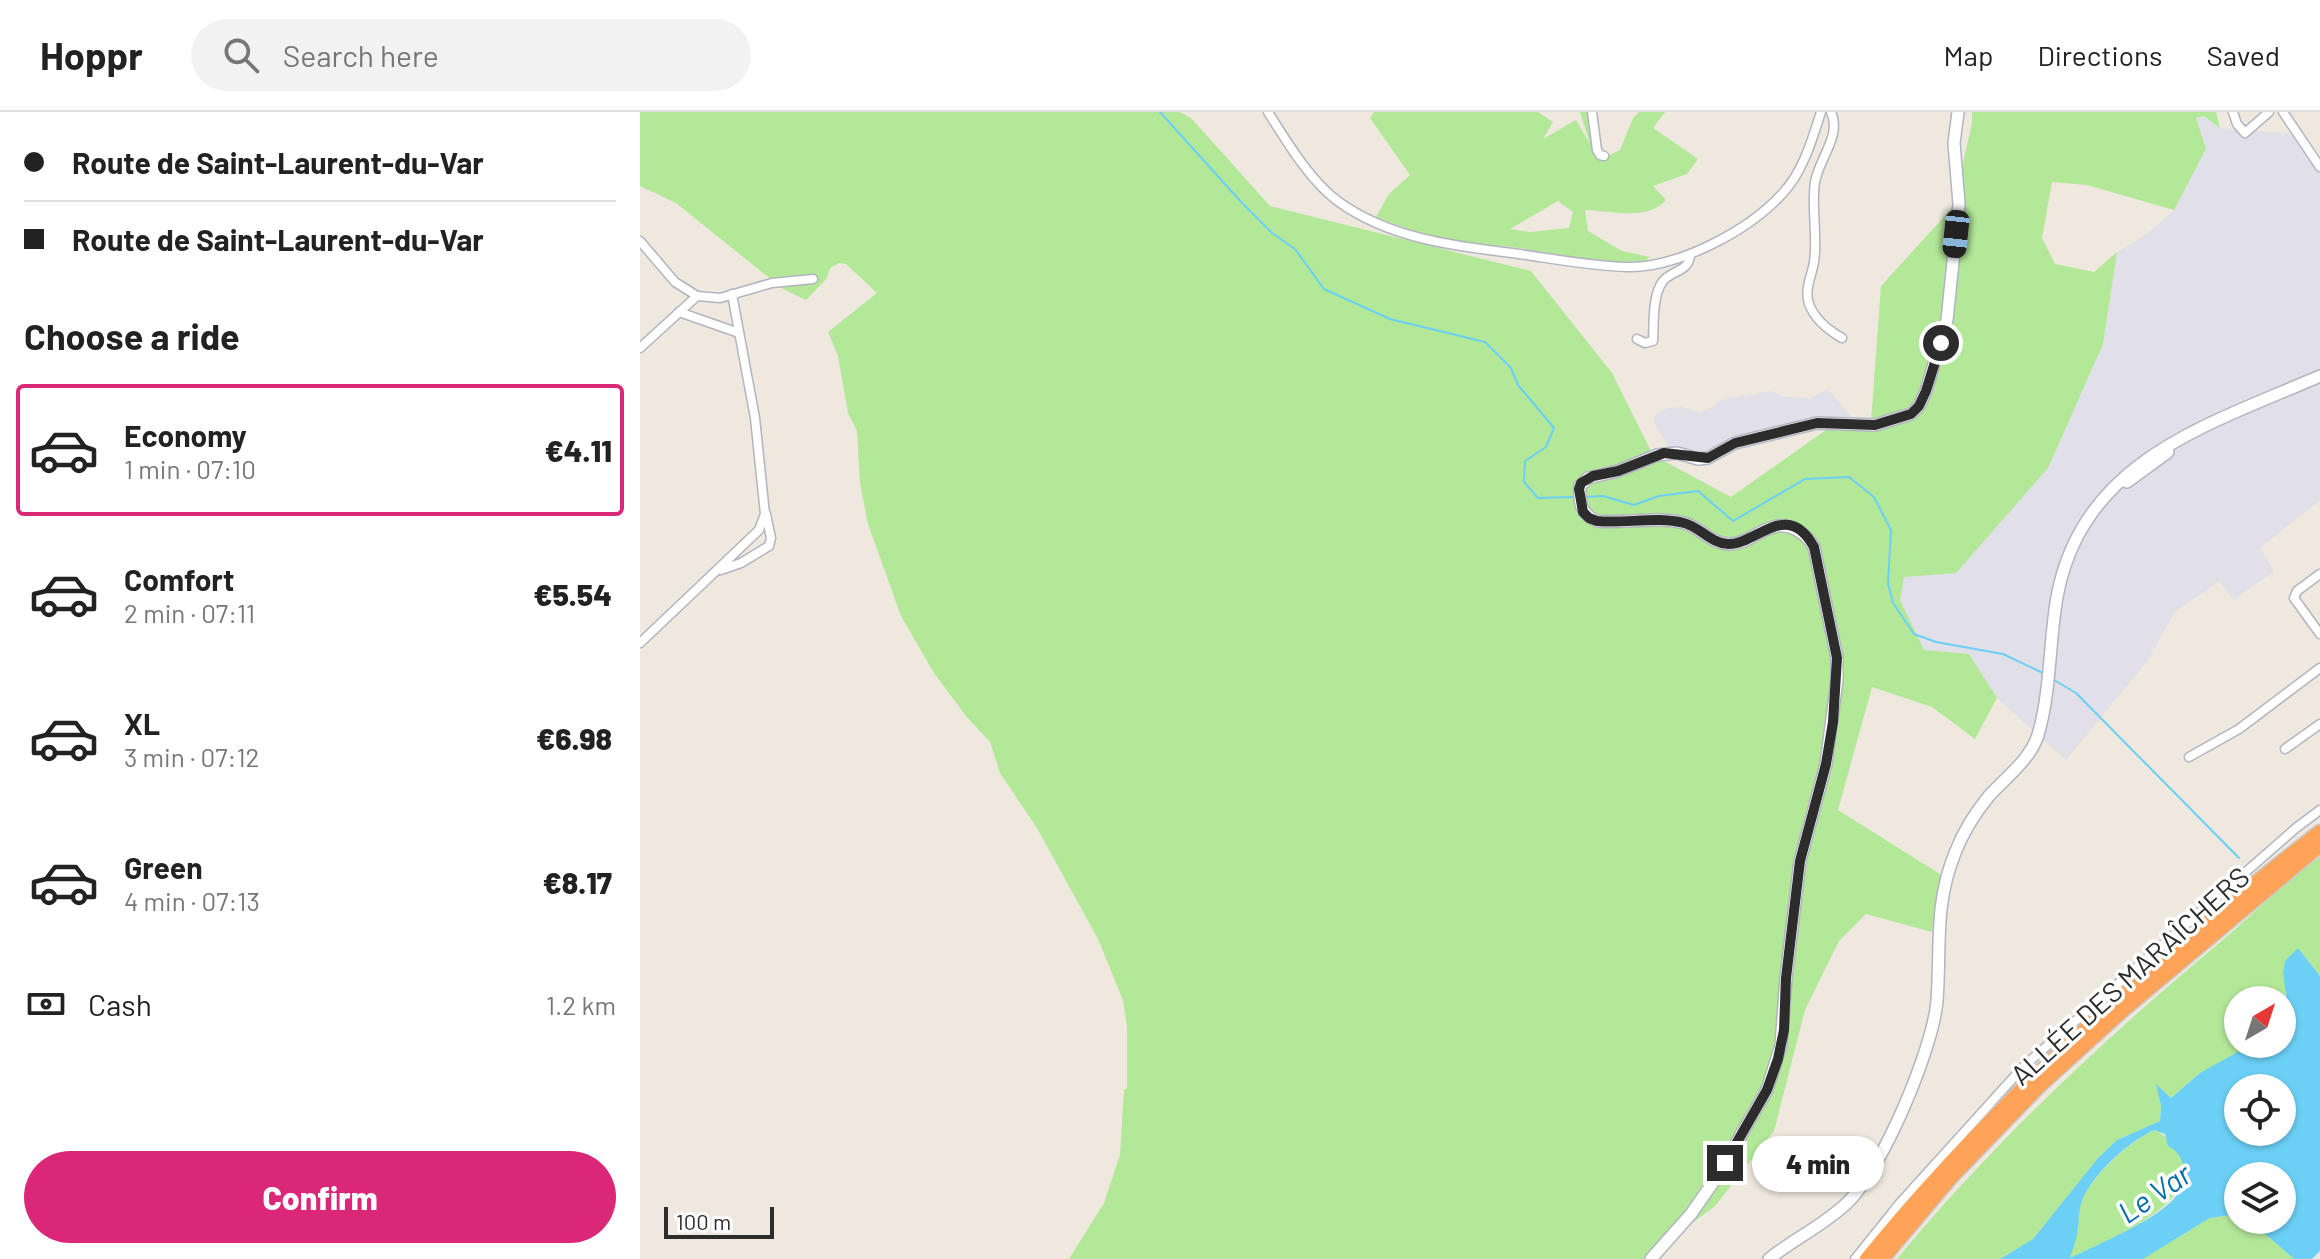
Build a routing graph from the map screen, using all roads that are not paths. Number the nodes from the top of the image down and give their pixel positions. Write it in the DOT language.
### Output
graph roads {
  1 [pos="1268,112"];
  2 [pos="1592,112"];
  3 [pos="1821,112"];
  4 [pos="1831,112"];
  5 [pos="1958,112"];
  6 [pos="2233,112"];
  7 [pos="2269,112"];
  8 [pos="2283,112"];
  9 [pos="1604,156"];
  10 [pos="2320,167"];
  11 [pos="640,241"];
  12 [pos="1690,255"];
  13 [pos="813,279"];
  14 [pos="732,294"];
  15 [pos="697,296"];
  16 [pos="679,312"];
  17 [pos="739,333"];
  18 [pos="1842,338"];
  19 [pos="1637,339"];
  20 [pos="640,348"];
  21 [pos="2320,376"];
  22 [pos="765,514"];
  23 [pos="716,571"];
  24 [pos="2320,574"];
  25 [pos="2320,634"];
  26 [pos="640,643"];
  27 [pos="2320,668"];
  28 [pos="2320,724"];
  29 [pos="2285,749"];
  30 [pos="2189,757"];
  31 [pos="2320,810"];
  32 [pos="2320,832"];
  33 [pos="2320,845"];
  34 [pos="1651,1259"];
  35 [pos="1769,1259"];
  36 [pos="1855,1259"];
  37 [pos="1867,1259"];
  38 [pos="1882,1259"];
  1 -- 12 [label="street"];
  2 -- 9 [label="street"];
  3 -- 12 [label="street"];
  4 -- 18 [label="street"];
  5 -- 34 [label="street"];
  6 -- 7 [label="street"];
  8 -- 10 [label="street"];
  11 -- 15 [label="street"];
  12 -- 19 [label="street"];
  13 -- 14 [label="street"];
  14 -- 15 [label="street"];
  14 -- 17 [label="street"];
  15 -- 16 [label="street"];
  16 -- 17 [label="street"];
  16 -- 20 [label="street"];
  17 -- 22 [label="street"];
  21 -- 35 [label="street"];
  22 -- 23 [label="street"];
  22 -- 23 [label="street"];
  23 -- 26 [label="street"];
  24 -- 25 [label="street"];
  27 -- 30 [label="street"];
  28 -- 29 [label="street"];
  31 -- 36 [label="street, ALLÉE DES MARAÎCHERS"];
  32 -- 37 [label="highway"];
  33 -- 38 [label="highway"];
}
